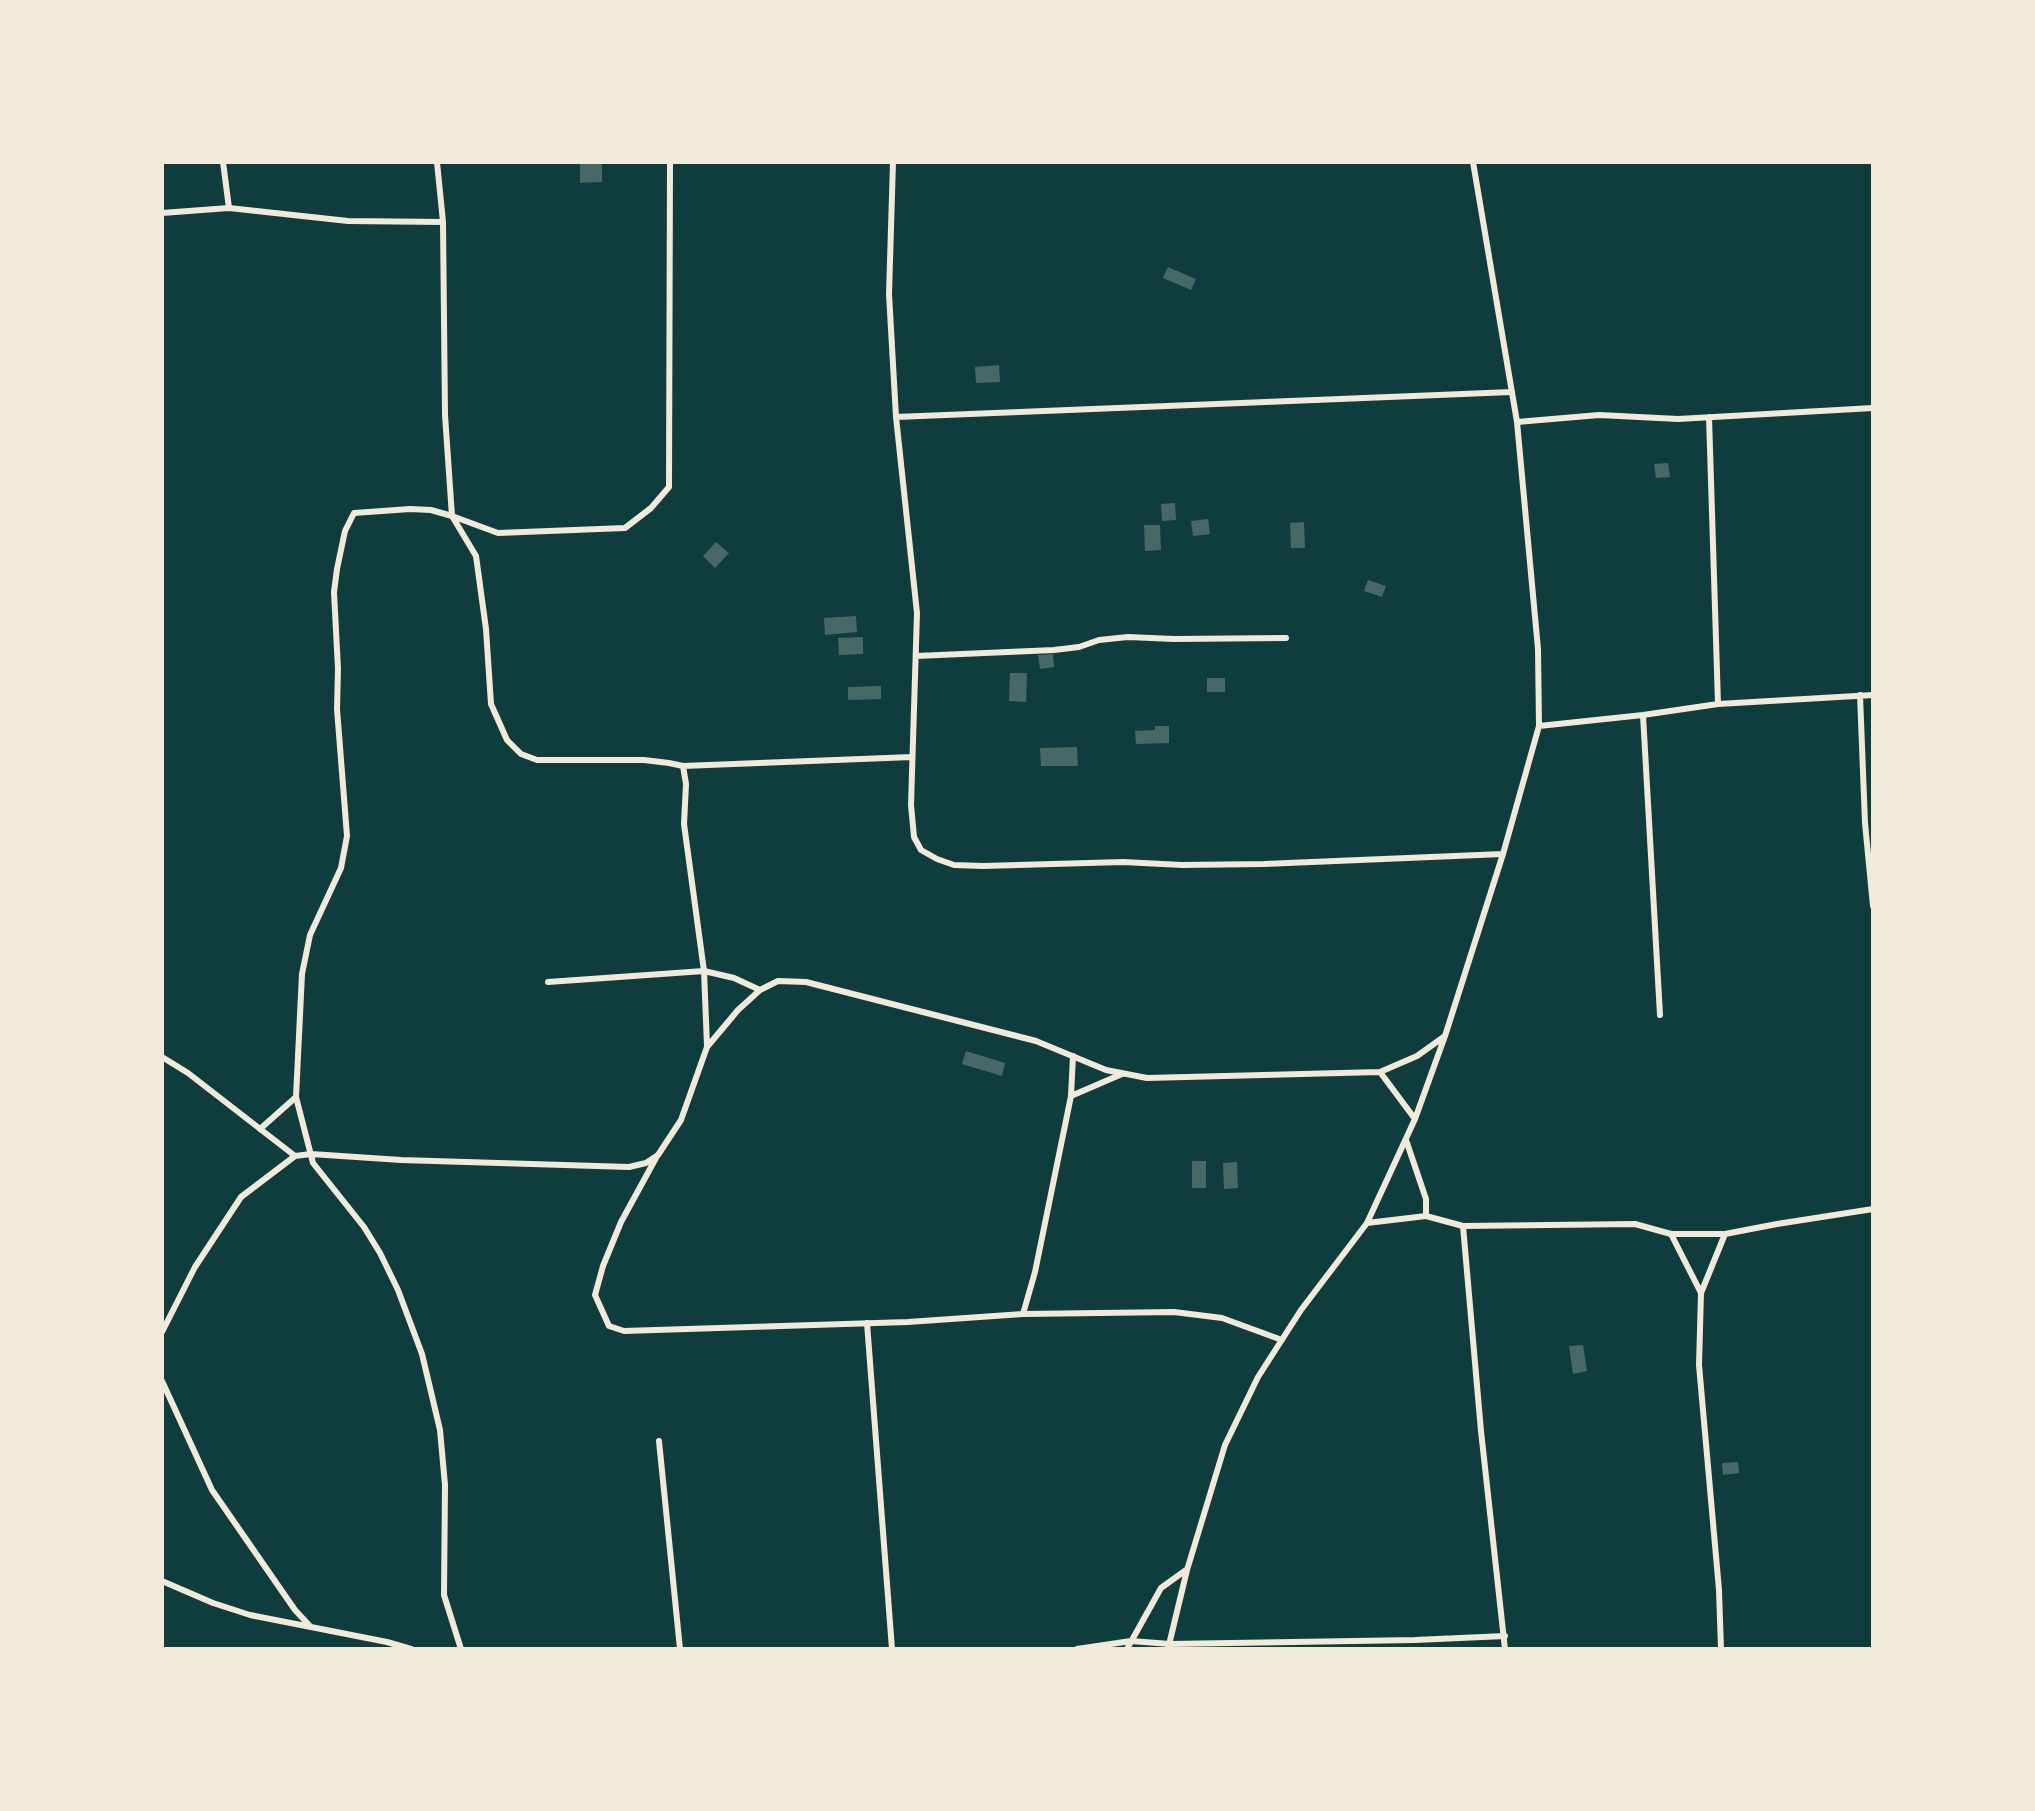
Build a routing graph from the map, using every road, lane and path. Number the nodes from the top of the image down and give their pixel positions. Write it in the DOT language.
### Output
graph roads {
  1 [pos="223,162"];
  2 [pos="437,162"];
  3 [pos="670,162"];
  4 [pos="893,162"];
  5 [pos="1473,162"];
  6 [pos="229,208"];
  7 [pos="162,213"];
  8 [pos="443,222"];
  9 [pos="1512,392"];
  10 [pos="1873,408"];
  11 [pos="896,417"];
  12 [pos="1709,417"];
  13 [pos="1517,422"];
  14 [pos="452,516"];
  15 [pos="1286,638"];
  16 [pos="916,656"];
  17 [pos="1860,695"];
  18 [pos="1873,695"];
  19 [pos="1718,704"];
  20 [pos="1643,715"];
  21 [pos="1539,726"];
  22 [pos="912,757"];
  23 [pos="683,766"];
  24 [pos="1503,854"];
  25 [pos="1873,906"];
  26 [pos="704,970"];
  27 [pos="548,982"];
  28 [pos="759,990"];
  29 [pos="1660,1015"];
  30 [pos="1445,1036"];
  31 [pos="707,1047"];
  32 [pos="1073,1056"];
  33 [pos="162,1057"];
  34 [pos="1380,1071"];
  35 [pos="1122,1074"];
  36 [pos="1071,1096"];
  37 [pos="296,1097"];
  38 [pos="1415,1119"];
  39 [pos="260,1129"];
  40 [pos="1406,1140"];
  41 [pos="311,1154"];
  42 [pos="658,1155"];
  43 [pos="296,1156"];
  44 [pos="1873,1209"];
  45 [pos="1426,1216"];
  46 [pos="1367,1223"];
  47 [pos="1463,1226"];
  48 [pos="1671,1234"];
  49 [pos="1725,1234"];
  50 [pos="1701,1293"];
  51 [pos="1023,1314"];
  52 [pos="867,1323"];
  53 [pos="162,1332"];
  54 [pos="1282,1340"];
  55 [pos="162,1381"];
  56 [pos="659,1441"];
  57 [pos="1186,1570"];
  58 [pos="162,1581"];
  59 [pos="309,1625"];
  60 [pos="1504,1636"];
  61 [pos="1131,1641"];
  62 [pos="1169,1647"];
  63 [pos="411,1649"];
  64 [pos="461,1649"];
  65 [pos="680,1649"];
  66 [pos="892,1649"];
  67 [pos="1077,1649"];
  68 [pos="1127,1649"];
  69 [pos="1505,1649"];
  70 [pos="1721,1649"];
  1 -- 6 [label="street"];
  2 -- 8 [label="street"];
  3 -- 14 [label="street"];
  4 -- 11 [label="street"];
  5 -- 9 [label="street"];
  6 -- 7 [label="street"];
  6 -- 8 [label="street"];
  8 -- 14 [label="street"];
  9 -- 11 [label="street"];
  9 -- 13 [label="street"];
  10 -- 12 [label="street"];
  11 -- 16 [label="street"];
  12 -- 13 [label="street"];
  12 -- 19 [label="street"];
  13 -- 21 [label="street"];
  14 -- 23 [label="street"];
  14 -- 37 [label="street"];
  15 -- 16 [label="street"];
  16 -- 22 [label="street"];
  17 -- 18 [label="street"];
  17 -- 19 [label="street"];
  17 -- 25 [label="street"];
  19 -- 20 [label="street"];
  20 -- 21 [label="street"];
  20 -- 29 [label="street"];
  21 -- 24 [label="street"];
  22 -- 23 [label="street"];
  22 -- 24 [label="street"];
  23 -- 26 [label="street"];
  24 -- 30 [label="street"];
  26 -- 27 [label="street"];
  26 -- 28 [label="street"];
  26 -- 31 [label="street"];
  28 -- 31 [label="street"];
  28 -- 32 [label="street"];
  30 -- 34 [label="street"];
  30 -- 38 [label="street"];
  31 -- 42 [label="street"];
  32 -- 35 [label="street"];
  32 -- 36 [label="street"];
  33 -- 39 [label="street"];
  34 -- 35 [label="street"];
  34 -- 38 [label="street"];
  35 -- 36 [label="street"];
  36 -- 51 [label="street"];
  37 -- 39 [label="street"];
  37 -- 41 [label="street"];
  38 -- 40 [label="street"];
  39 -- 43 [label="street"];
  40 -- 45 [label="street"];
  40 -- 46 [label="street"];
  41 -- 42 [label="street"];
  41 -- 43 [label="street"];
  41 -- 64 [label="street"];
  42 -- 52 [label="street"];
  43 -- 53 [label="street"];
  44 -- 49 [label="street"];
  45 -- 46 [label="street"];
  45 -- 47 [label="street"];
  46 -- 54 [label="street"];
  47 -- 48 [label="street"];
  47 -- 60 [label="street"];
  48 -- 49 [label="street"];
  48 -- 50 [label="street"];
  49 -- 50 [label="street"];
  50 -- 70 [label="street"];
  51 -- 52 [label="street"];
  51 -- 54 [label="street"];
  52 -- 66 [label="street"];
  54 -- 57 [label="street"];
  55 -- 59 [label="street"];
  56 -- 65 [label="street"];
  57 -- 61 [label="street"];
  57 -- 62 [label="street"];
  58 -- 59 [label="street"];
  59 -- 63 [label="street"];
  60 -- 62 [label="street"];
  60 -- 69 [label="street"];
  61 -- 62 [label="street"];
  61 -- 67 [label="street"];
  61 -- 68 [label="street"];
}
